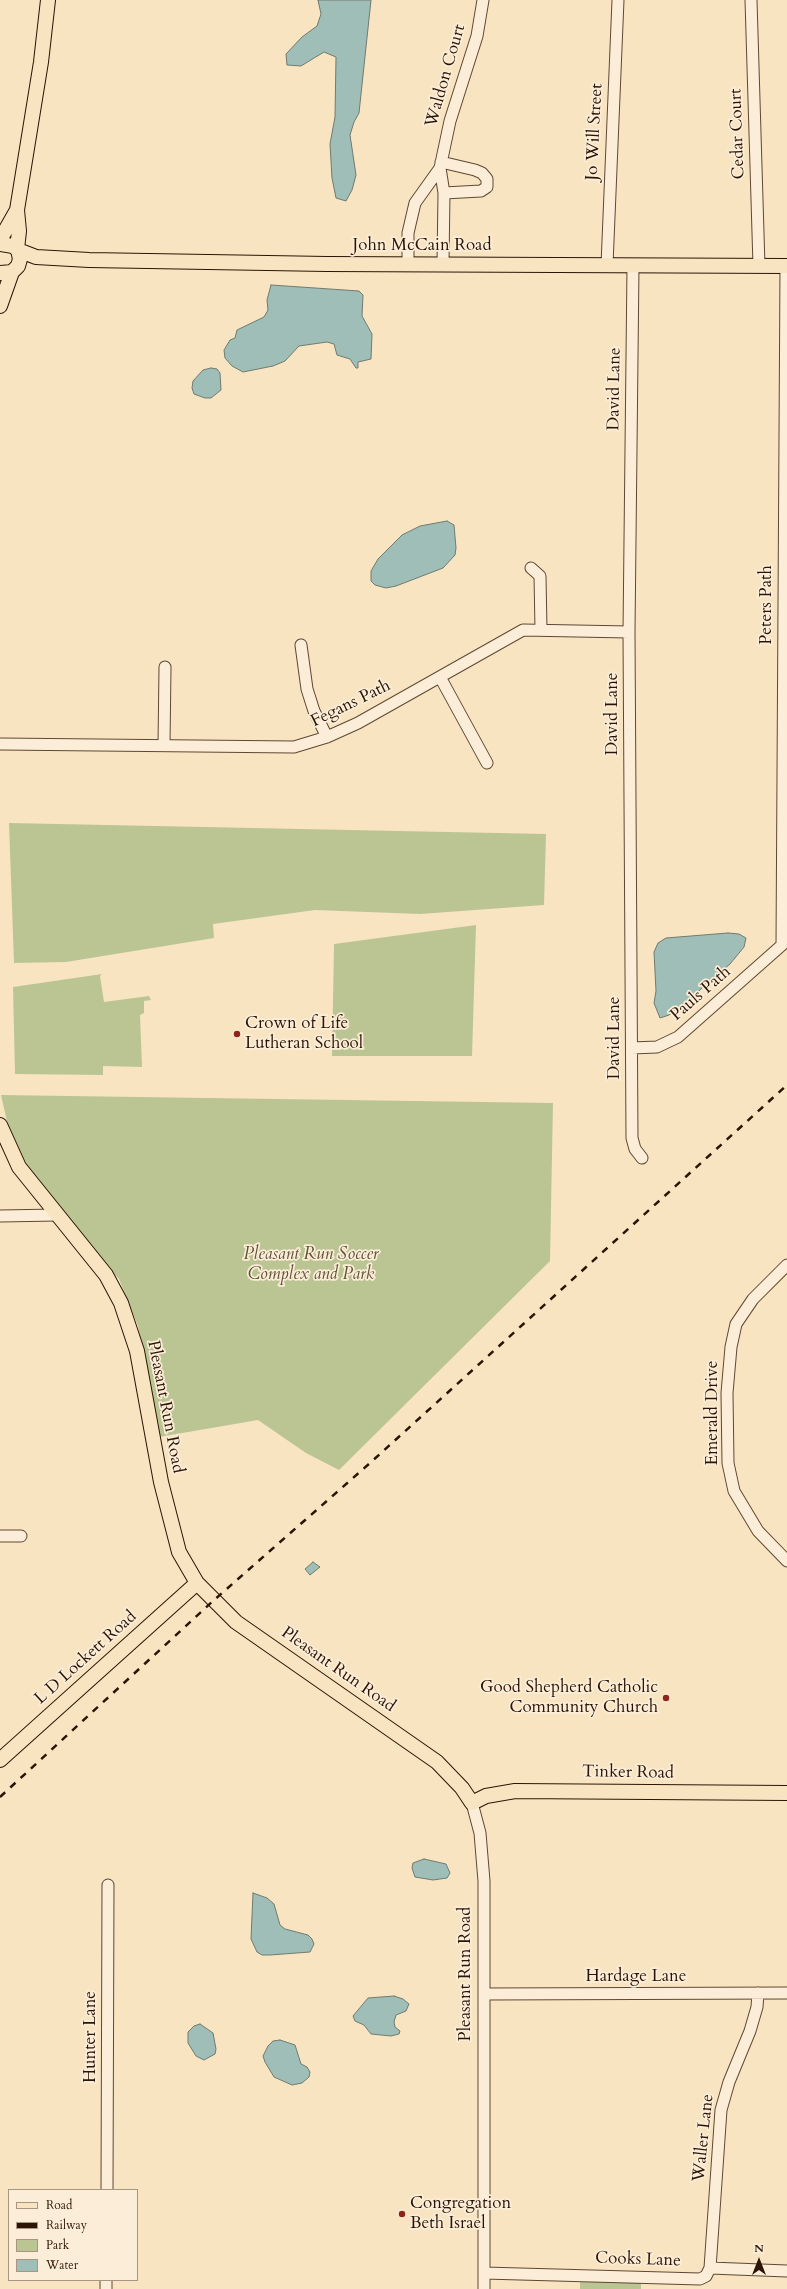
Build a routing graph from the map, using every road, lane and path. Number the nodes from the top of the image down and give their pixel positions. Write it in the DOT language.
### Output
graph roads {
  1 [pos="48,0"];
  2 [pos="483,0"];
  3 [pos="618,0"];
  4 [pos="751,0"];
  5 [pos="440,165"];
  6 [pos="444,193"];
  7 [pos="17,210"];
  8 [pos="2,235"];
  9 [pos="0,244"];
  10 [pos="17,250"];
  11 [pos="56,259"];
  12 [pos="408,264"];
  13 [pos="443,264"];
  14 [pos="607,265"];
  15 [pos="633,266"];
  16 [pos="759,266"];
  17 [pos="787,266"];
  18 [pos="13,273"];
  19 [pos="0,306"];
  20 [pos="531,568"];
  21 [pos="541,630"];
  22 [pos="629,632"];
  23 [pos="301,645"];
  24 [pos="165,667"];
  25 [pos="440,677"];
  26 [pos="327,737"];
  27 [pos="0,744"];
  28 [pos="164,745"];
  29 [pos="487,763"];
  30 [pos="782,945"];
  31 [pos="632,1048"];
  32 [pos="0,1125"];
  33 [pos="642,1158"];
  34 [pos="57,1215"];
  35 [pos="0,1216"];
  36 [pos="787,1265"];
  37 [pos="0,1536"];
  38 [pos="20,1536"];
  39 [pos="787,1561"];
  40 [pos="196,1583"];
  41 [pos="0,1760"];
  42 [pos="787,1793"];
  43 [pos="472,1803"];
  44 [pos="108,1885"];
  45 [pos="758,1993"];
  46 [pos="787,1993"];
  47 [pos="485,1994"];
  48 [pos="107,2189"];
  49 [pos="710,2268"];
  50 [pos="787,2271"];
  51 [pos="484,2273"];
  52 [pos="484,2289"];
  1 -- 7 [label="main road"];
  2 -- 5 [label="street, Waldon Court"];
  3 -- 14 [label="street, Jo Will Street"];
  4 -- 16 [label="street, Cedar Court"];
  5 -- 6 [label="street, Waldon Court"];
  5 -- 6 [label="street"];
  5 -- 12 [label="street, Waldon Court"];
  6 -- 13 [label="street, Waldon Court"];
  7 -- 8 [label="main road"];
  7 -- 10 [label="main road"];
  9 -- 10 [label="main road, John McCain Road"];
  10 -- 11 [label="main road, John McCain Road"];
  10 -- 18 [label="main road"];
  11 -- 12 [label="main road, John McCain Road"];
  11 -- 18 [label="main road, John McCain Road"];
  12 -- 13 [label="main road, John McCain Road"];
  13 -- 14 [label="main road, John McCain Road"];
  14 -- 15 [label="main road, John McCain Road"];
  15 -- 16 [label="main road, John McCain Road"];
  15 -- 22 [label="street, David Lane"];
  16 -- 17 [label="main road, John McCain Road"];
  17 -- 30 [label="street, Peters Path"];
  18 -- 19 [label="main road"];
  20 -- 21 [label="street"];
  21 -- 22 [label="street, Fegans Path"];
  21 -- 25 [label="street, Fegans Path"];
  22 -- 31 [label="street, David Lane"];
  23 -- 26 [label="street"];
  24 -- 28 [label="street"];
  25 -- 26 [label="street, Fegans Path"];
  25 -- 29 [label="street"];
  26 -- 28 [label="street, Fegans Path"];
  27 -- 28 [label="street, Fegans Path"];
  30 -- 31 [label="street, Pauls Path"];
  31 -- 33 [label="street, David Lane"];
  32 -- 34 [label="main road, Pleasant Run Road"];
  34 -- 35 [label="street"];
  34 -- 40 [label="main road, Pleasant Run Road"];
  36 -- 39 [label="street, Emerald Drive"];
  37 -- 38 [label="street"];
  40 -- 41 [label="main road, L D Lockett Road"];
  40 -- 43 [label="main road, Pleasant Run Road"];
  42 -- 43 [label="main road, Tinker Road"];
  43 -- 47 [label="street, Pleasant Run Road"];
  44 -- 48 [label="street, Hunter Lane"];
  45 -- 46 [label="street, Hardage Lane"];
  45 -- 47 [label="street, Hardage Lane"];
  45 -- 49 [label="street, Waller Lane"];
  47 -- 51 [label="street, Pleasant Run Road"];
  49 -- 50 [label="street"];
  49 -- 51 [label="street, Cooks Lane"];
  51 -- 52 [label="street, Pleasant Run Road"];
}
